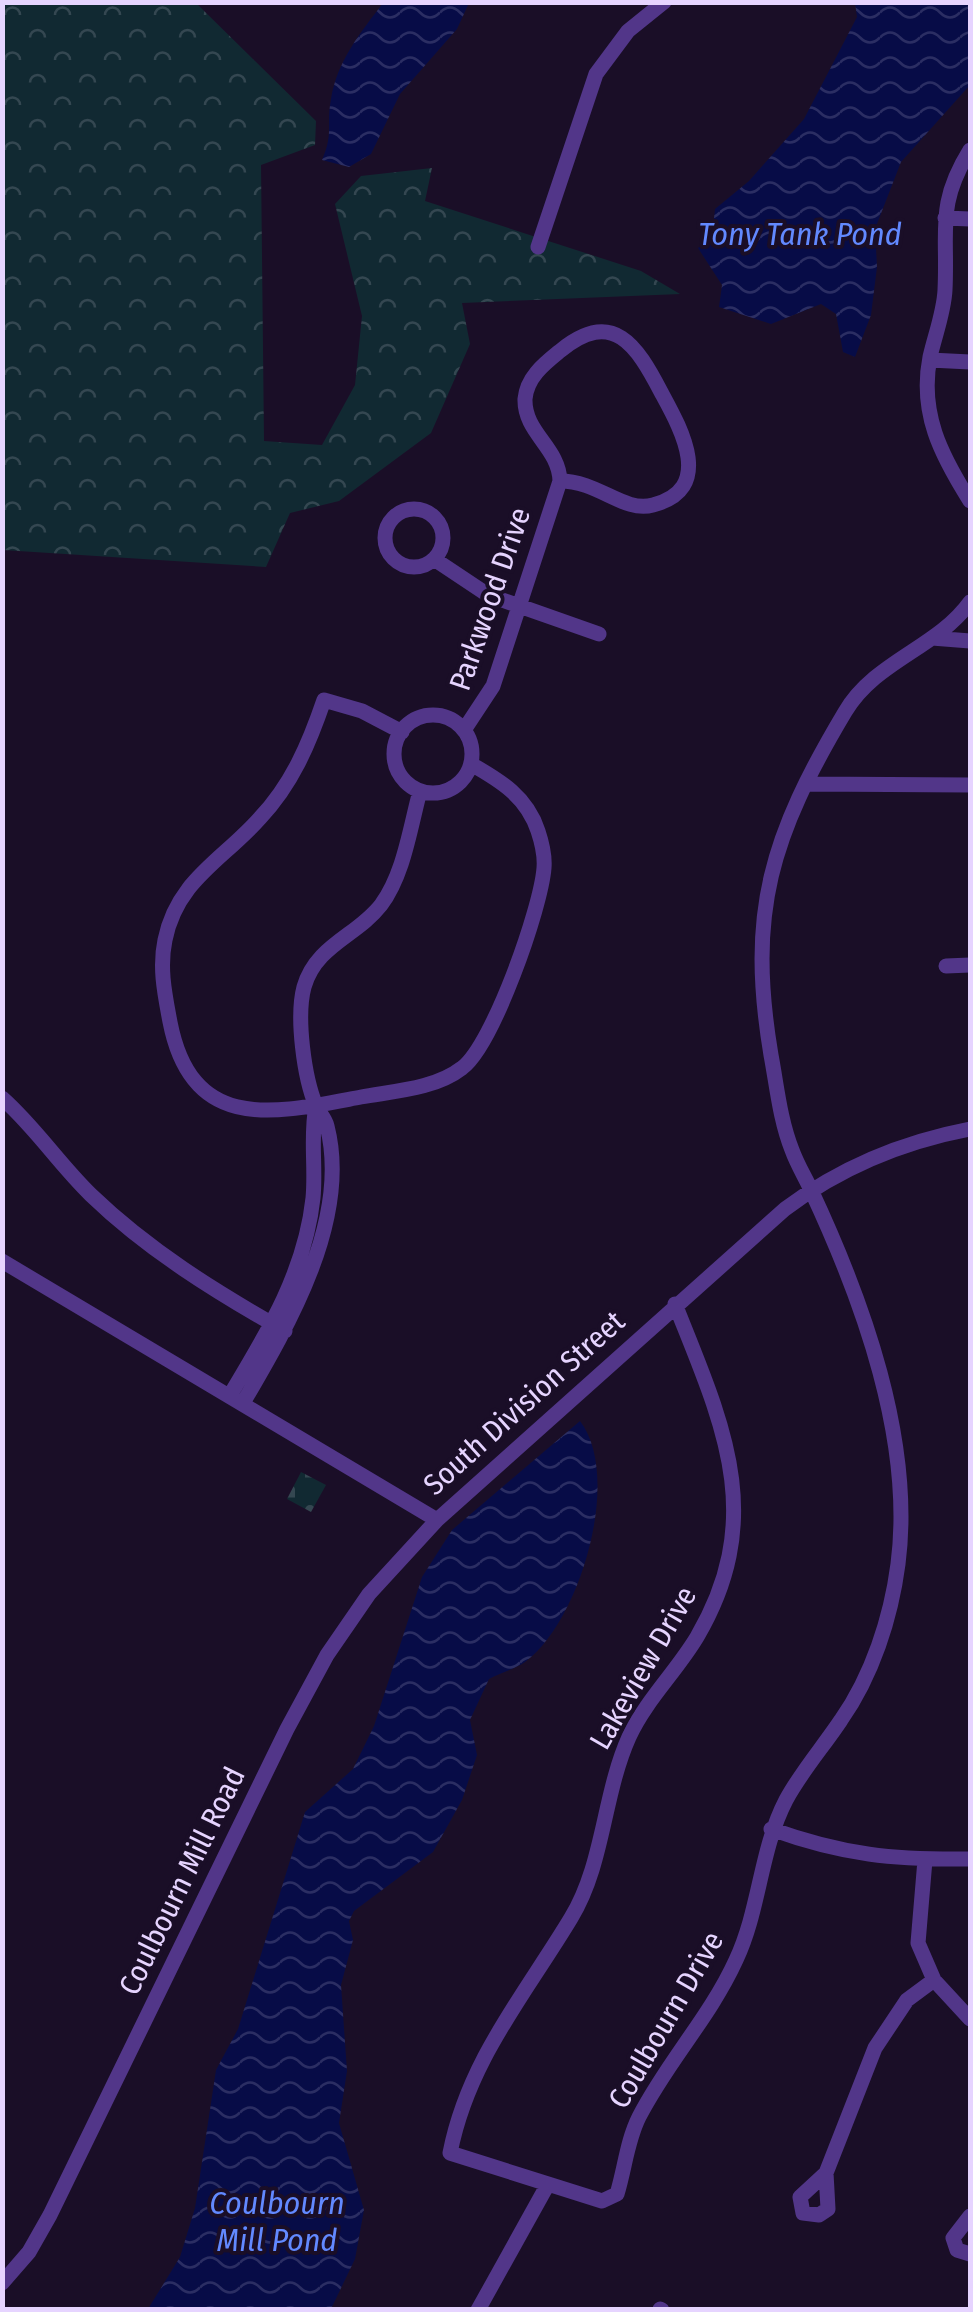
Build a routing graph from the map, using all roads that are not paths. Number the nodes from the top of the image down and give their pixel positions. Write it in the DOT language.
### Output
graph roads {
  1 [pos="664,2"];
  2 [pos="970,150"];
  3 [pos="944,218"];
  4 [pos="970,219"];
  5 [pos="538,246"];
  6 [pos="930,360"];
  7 [pos="970,362"];
  8 [pos="560,480"];
  9 [pos="970,500"];
  10 [pos="434,559"];
  11 [pos="970,602"];
  12 [pos="519,608"];
  13 [pos="600,634"];
  14 [pos="932,638"];
  15 [pos="970,641"];
  16 [pos="464,730"];
  17 [pos="402,732"];
  18 [pos="471,764"];
  19 [pos="808,784"];
  20 [pos="970,784"];
  21 [pos="420,791"];
  22 [pos="946,966"];
  23 [pos="970,966"];
  24 [pos="2,1098"];
  25 [pos="316,1106"];
  26 [pos="970,1128"];
  27 [pos="811,1190"];
  28 [pos="2,1261"];
  29 [pos="674,1304"];
  30 [pos="279,1328"];
  31 [pos="237,1399"];
  32 [pos="436,1520"];
  33 [pos="771,1829"];
  34 [pos="970,1859"];
  35 [pos="925,1860"];
  36 [pos="934,1980"];
  37 [pos="970,2018"];
  38 [pos="826,2172"];
  39 [pos="548,2184"];
  40 [pos="970,2216"];
  41 [pos="970,2254"];
  42 [pos="2,2283"];
  43 [pos="478,2310"];
  1 -- 5 [label="street"];
  2 -- 3 [label="street"];
  3 -- 4 [label="street"];
  3 -- 6 [label="street"];
  6 -- 7 [label="street"];
  6 -- 9 [label="street"];
  8 -- 8 [label="street, Parkwood Drive"];
  8 -- 12 [label="street, Parkwood Drive"];
  10 -- 12 [label="street"];
  11 -- 14 [label="street, Coulbourn Drive"];
  12 -- 13 [label="street"];
  12 -- 16 [label="street, Parkwood Drive"];
  14 -- 15 [label="street"];
  14 -- 19 [label="street, Coulbourn Drive"];
  16 -- 17 [label="street"];
  16 -- 18 [label="street"];
  17 -- 21 [label="street"];
  17 -- 25 [label="street"];
  18 -- 21 [label="street"];
  18 -- 25 [label="street"];
  19 -- 20 [label="street"];
  19 -- 27 [label="street, Coulbourn Drive"];
  21 -- 25 [label="street"];
  22 -- 23 [label="street"];
  24 -- 30 [label="street"];
  25 -- 30 [label="street"];
  26 -- 27 [label="street, South Division Street"];
  27 -- 29 [label="street, South Division Street"];
  27 -- 33 [label="street, Coulbourn Drive"];
  28 -- 31 [label="street, South Division Street"];
  29 -- 32 [label="street, South Division Street"];
  29 -- 39 [label="street, Lakeview Drive"];
  30 -- 31 [label="street"];
  31 -- 32 [label="street, South Division Street"];
  32 -- 42 [label="street, Coulbourn Mill Road"];
  33 -- 35 [label="street"];
  33 -- 39 [label="street, Coulbourn Drive"];
  34 -- 35 [label="street"];
  35 -- 36 [label="street"];
  36 -- 37 [label="street"];
  36 -- 38 [label="street"];
  39 -- 43 [label="street"];
  40 -- 41 [label="street"];
}
